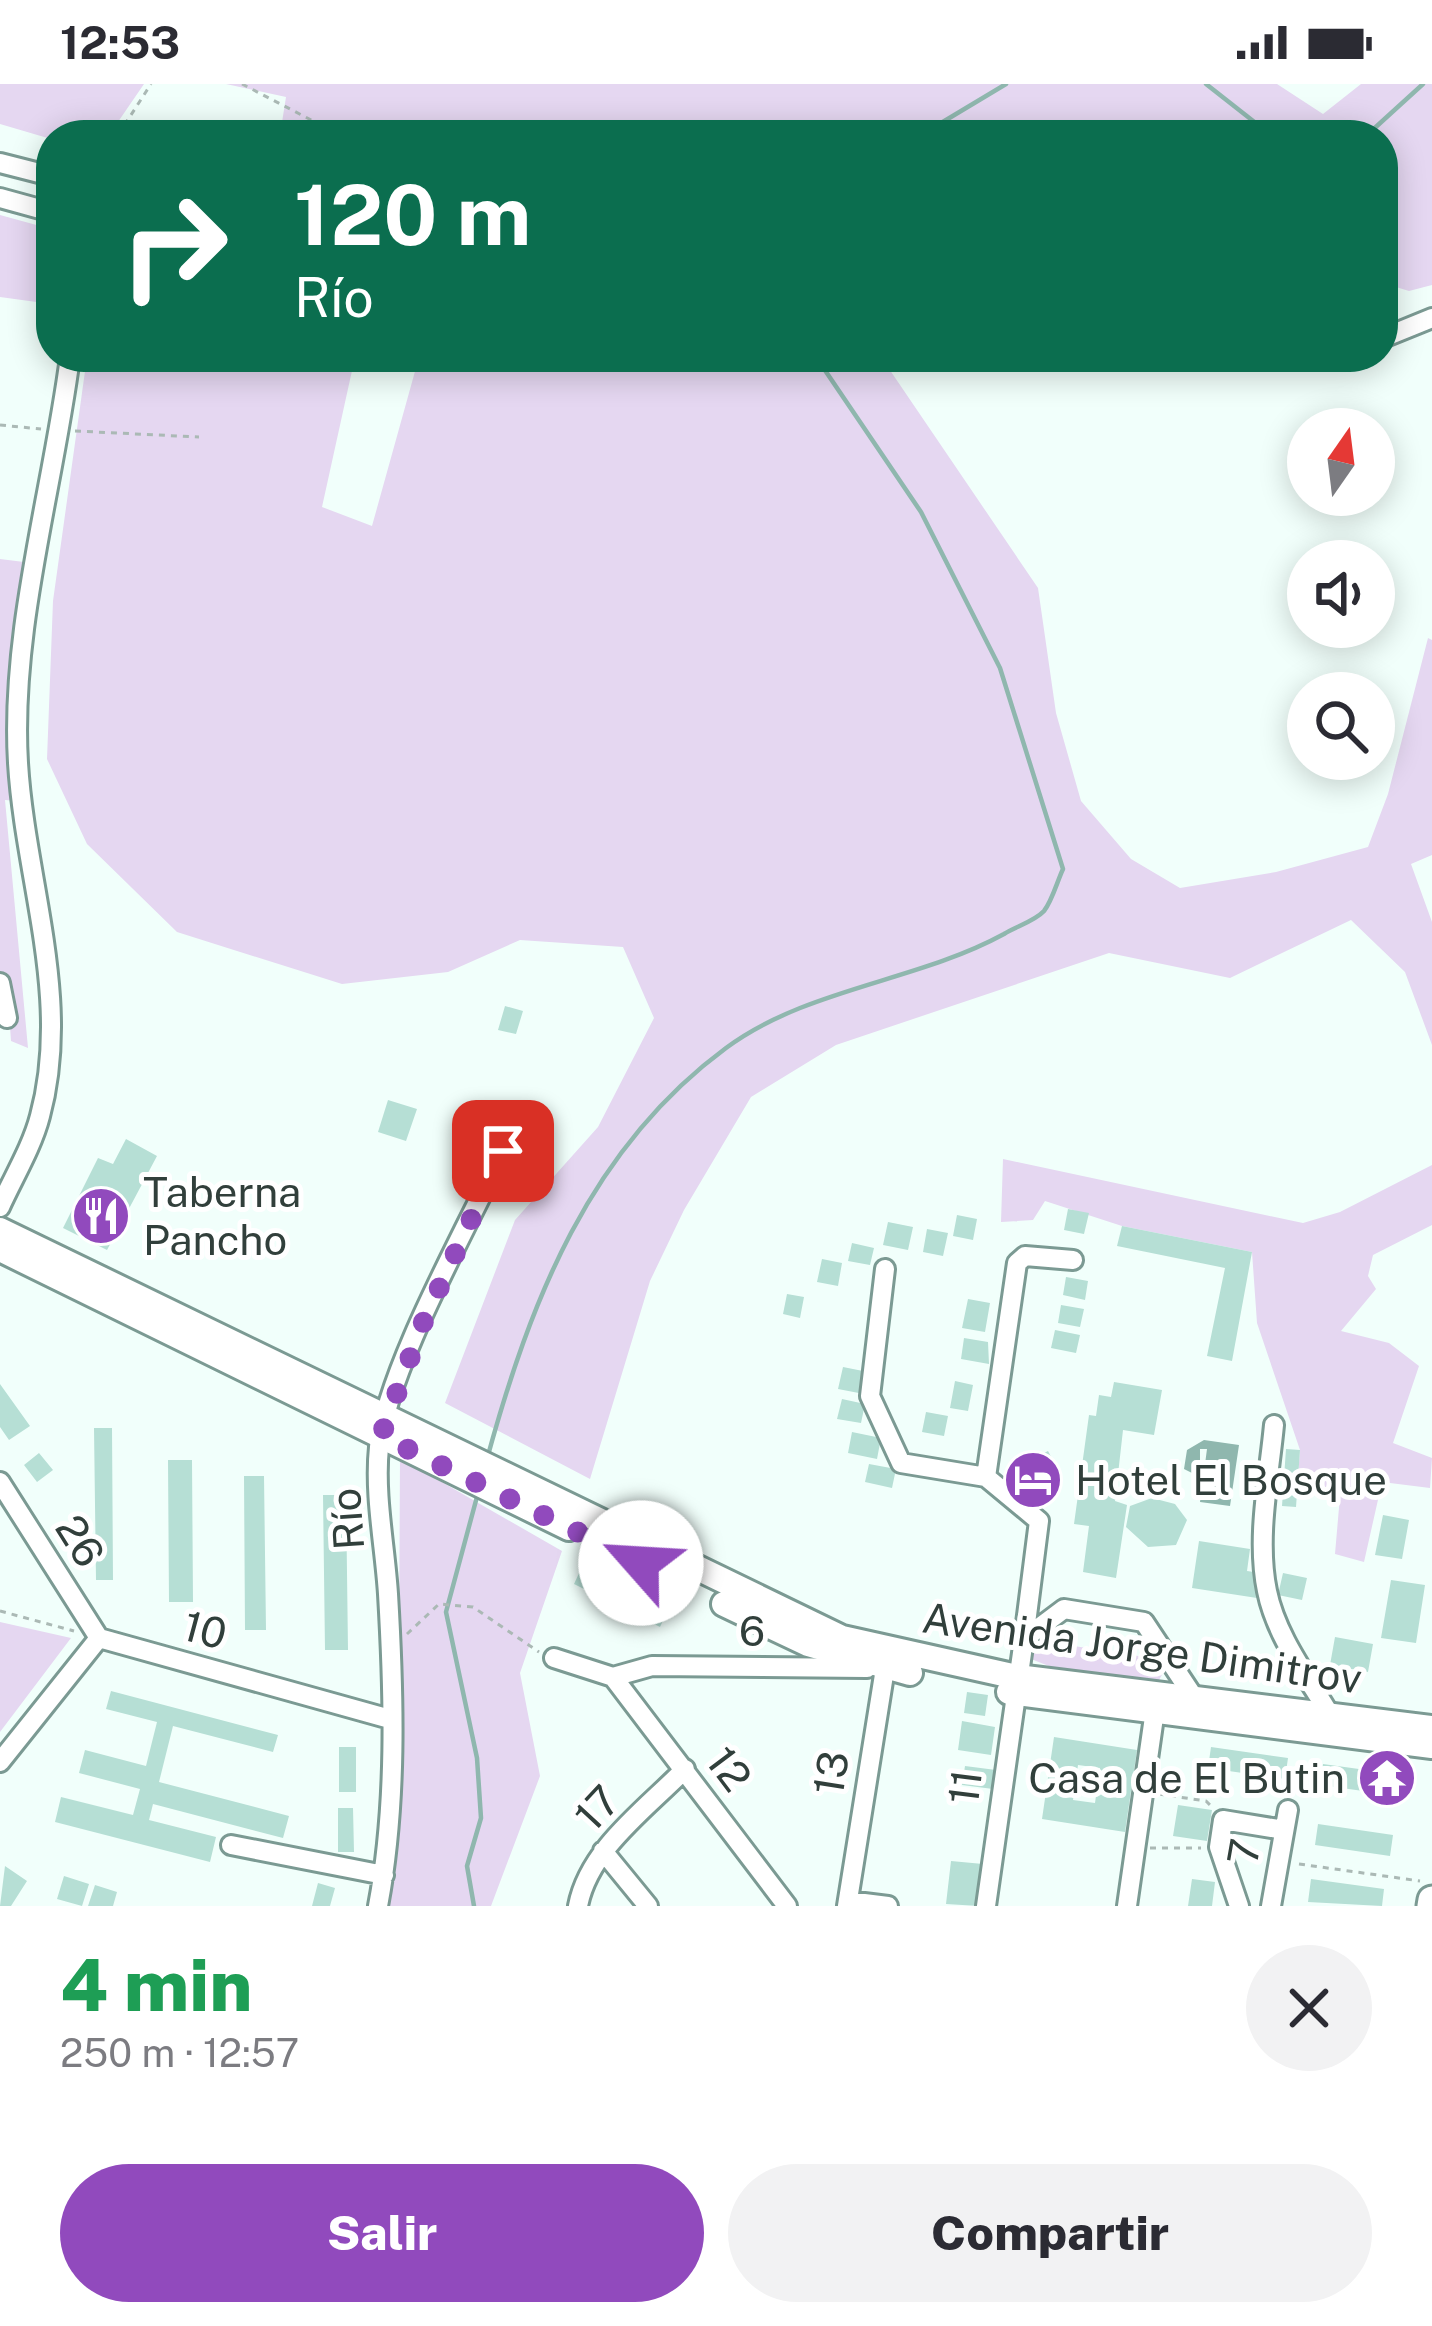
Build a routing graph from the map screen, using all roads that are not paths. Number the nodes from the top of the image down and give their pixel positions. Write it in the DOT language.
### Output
graph roads {
  1 [pos="0,163"];
  2 [pos="36,172"];
  3 [pos="0,198"];
  4 [pos="36,208"];
  5 [pos="1432,318"];
  6 [pos="1398,332"];
  7 [pos="68,372"];
  8 [pos="18,762"];
  9 [pos="0,773"];
  10 [pos="0,983"];
  11 [pos="7,1018"];
  12 [pos="503,1151"];
  13 [pos="0,1208"];
  14 [pos="0,1230"];
  15 [pos="0,1250"];
  16 [pos="1073,1260"];
  17 [pos="885,1269"];
  18 [pos="1274,1425"];
  19 [pos="382,1427"];
  20 [pos="986,1477"];
  21 [pos="0,1482"];
  22 [pos="99,1638"];
  23 [pos="1024,1639"];
  24 [pos="554,1658"];
  25 [pos="886,1660"];
  26 [pos="613,1677"];
  27 [pos="1015,1685"];
  28 [pos="1196,1699"];
  29 [pos="1156,1703"];
  30 [pos="1330,1715"];
  31 [pos="390,1719"];
  32 [pos="1432,1728"];
  33 [pos="1432,1745"];
  34 [pos="0,1762"];
  35 [pos="685,1769"];
  36 [pos="231,1845"];
  37 [pos="603,1851"];
  38 [pos="384,1875"];
  39 [pos="847,1904"];
  40 [pos="378,1906"];
  41 [pos="578,1906"];
  42 [pos="648,1906"];
  43 [pos="787,1906"];
  44 [pos="888,1906"];
  45 [pos="986,1906"];
  46 [pos="1127,1906"];
  47 [pos="1239,1906"];
  48 [pos="1271,1906"];
  1 -- 2 [label="street"];
  3 -- 4 [label="street"];
  5 -- 6 [label="street"];
  7 -- 8 [label="street"];
  8 -- 9 [label="street"];
  8 -- 13 [label="street"];
  10 -- 11 [label="street"];
  12 -- 19 [label="street, Río"];
  14 -- 19 [label="main road, Avenida Jorge Dimitrov"];
  15 -- 19 [label="main road, Avenida Jorge Dimitrov"];
  16 -- 20 [label="street"];
  17 -- 20 [label="street"];
  18 -- 30 [label="street"];
  19 -- 25 [label="main road, Avenida Jorge Dimitrov"];
  19 -- 31 [label="street, Río"];
  20 -- 23 [label="street, 11"];
  21 -- 22 [label="street, 26"];
  22 -- 31 [label="street, 10"];
  22 -- 34 [label="street"];
  23 -- 27 [label="street, 11"];
  23 -- 28 [label="street"];
  24 -- 26 [label="street, 6"];
  25 -- 26 [label="street, 6"];
  25 -- 27 [label="main road, Avenida Jorge Dimitrov"];
  25 -- 39 [label="street, 13"];
  26 -- 35 [label="street, 12"];
  27 -- 29 [label="main road, Avenida Jorge Dimitrov"];
  27 -- 45 [label="street, 11"];
  28 -- 29 [label="main road, Avenida Jorge Dimitrov"];
  28 -- 30 [label="main road, Avenida Jorge Dimitrov"];
  29 -- 33 [label="main road, Avenida Jorge Dimitrov"];
  29 -- 46 [label="street"];
  30 -- 32 [label="main road, Avenida Jorge Dimitrov"];
  31 -- 38 [label="street, Río"];
  35 -- 37 [label="street, 17"];
  35 -- 43 [label="street, 12"];
  36 -- 38 [label="street"];
  37 -- 41 [label="street, 17"];
  37 -- 42 [label="street"];
  38 -- 40 [label="street, Río"];
  39 -- 44 [label="street"];
  47 -- 48 [label="street, 7"];
}
